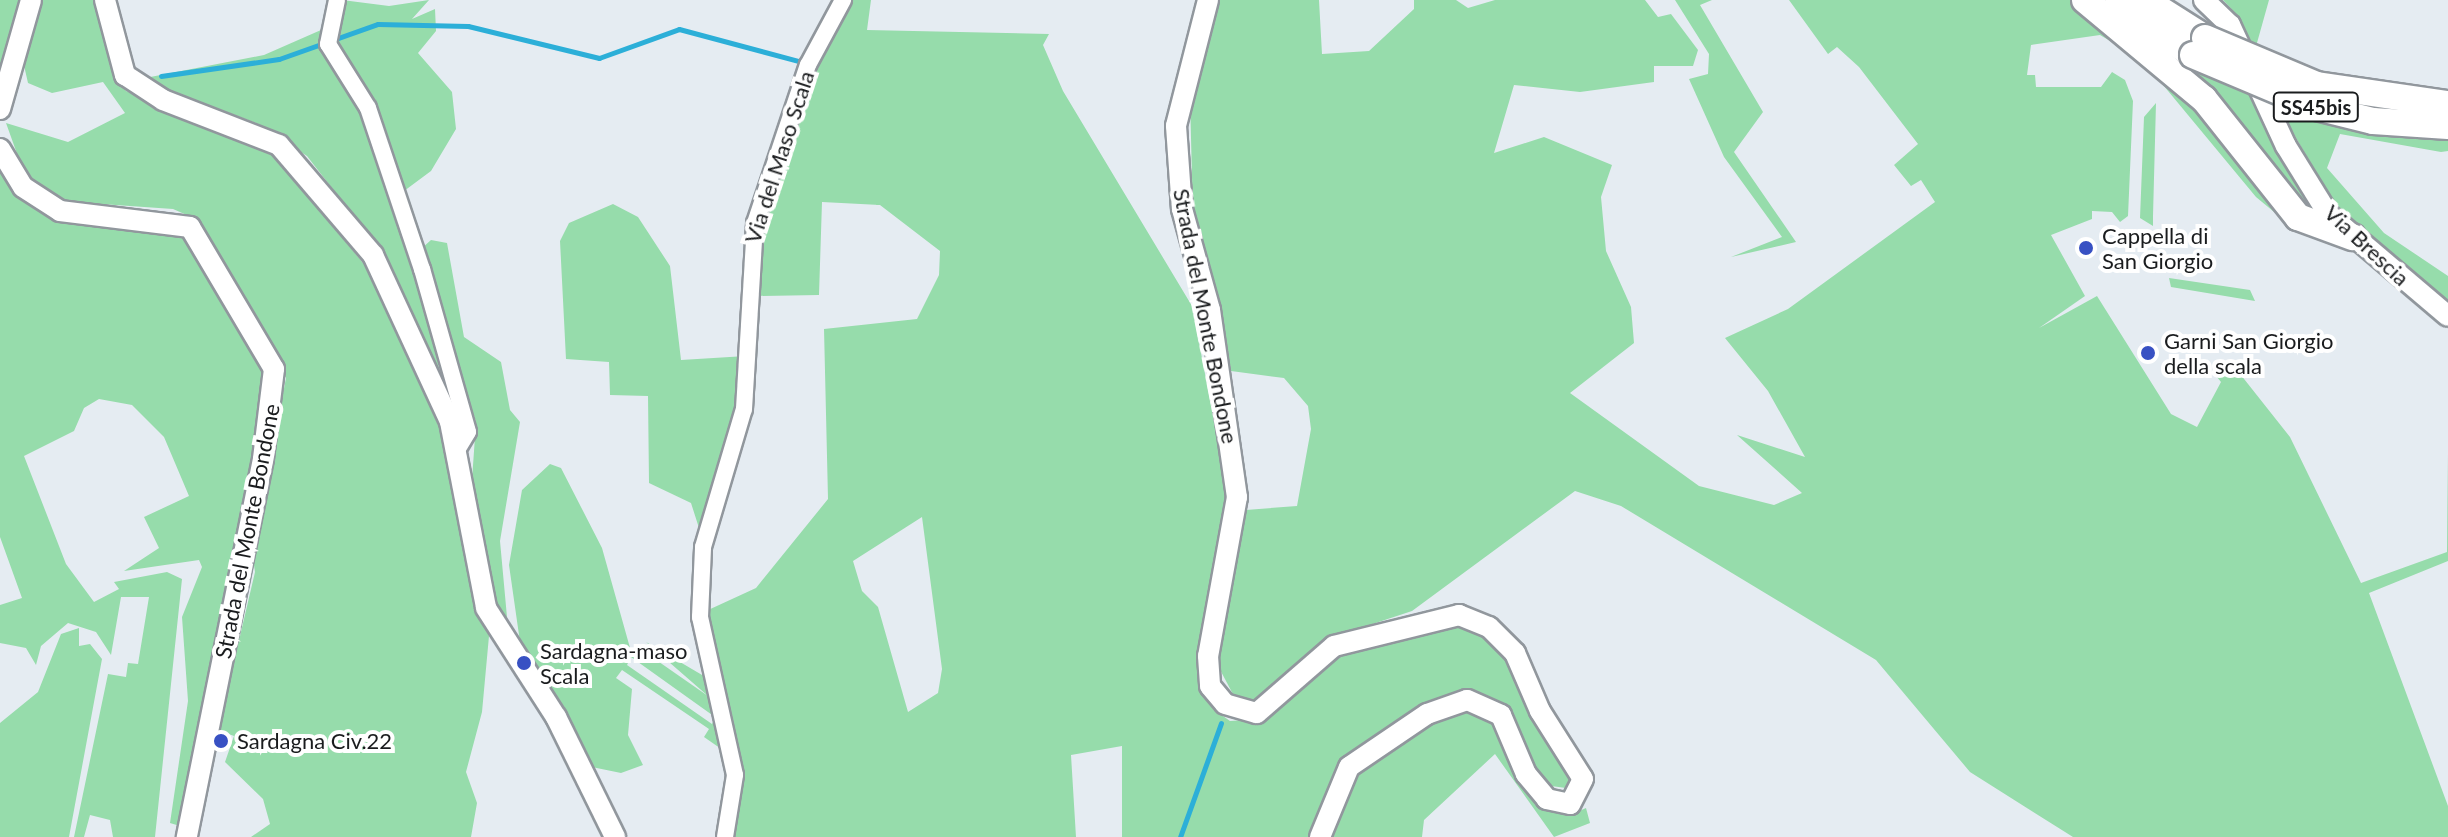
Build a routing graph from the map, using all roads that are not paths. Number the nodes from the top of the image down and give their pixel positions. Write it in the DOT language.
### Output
graph roads {
  1 [pos="31,0"];
  2 [pos="105,0"];
  3 [pos="337,0"];
  4 [pos="843,0"];
  5 [pos="1208,0"];
  6 [pos="2085,0"];
  7 [pos="2111,0"];
  8 [pos="2145,0"];
  9 [pos="2204,0"];
  10 [pos="2199,46"];
  11 [pos="2448,104"];
  12 [pos="0,109"];
  13 [pos="2448,126"];
  14 [pos="0,149"];
  15 [pos="2352,237"];
  16 [pos="2448,316"];
  17 [pos="457,450"];
  18 [pos="187,837"];
  19 [pos="615,837"];
  20 [pos="725,837"];
  21 [pos="1320,837"];
  1 -- 12 [label="street"];
  2 -- 17 [label="street"];
  3 -- 17 [label="street"];
  4 -- 20 [label="street, Via del Maso Scala"];
  5 -- 21 [label="street, Strada del Monte Bondone"];
  6 -- 15 [label="highway"];
  7 -- 10 [label="highway, SS45bis"];
  8 -- 10 [label="highway, SS45bis"];
  9 -- 15 [label="street, Via Brescia"];
  10 -- 11 [label="highway, SS45bis, bridge"];
  10 -- 13 [label="highway, SS45bis, bridge"];
  14 -- 18 [label="street, Strada del Monte Bondone"];
  15 -- 16 [label="street, Via Brescia"];
  17 -- 19 [label="street"];
}
